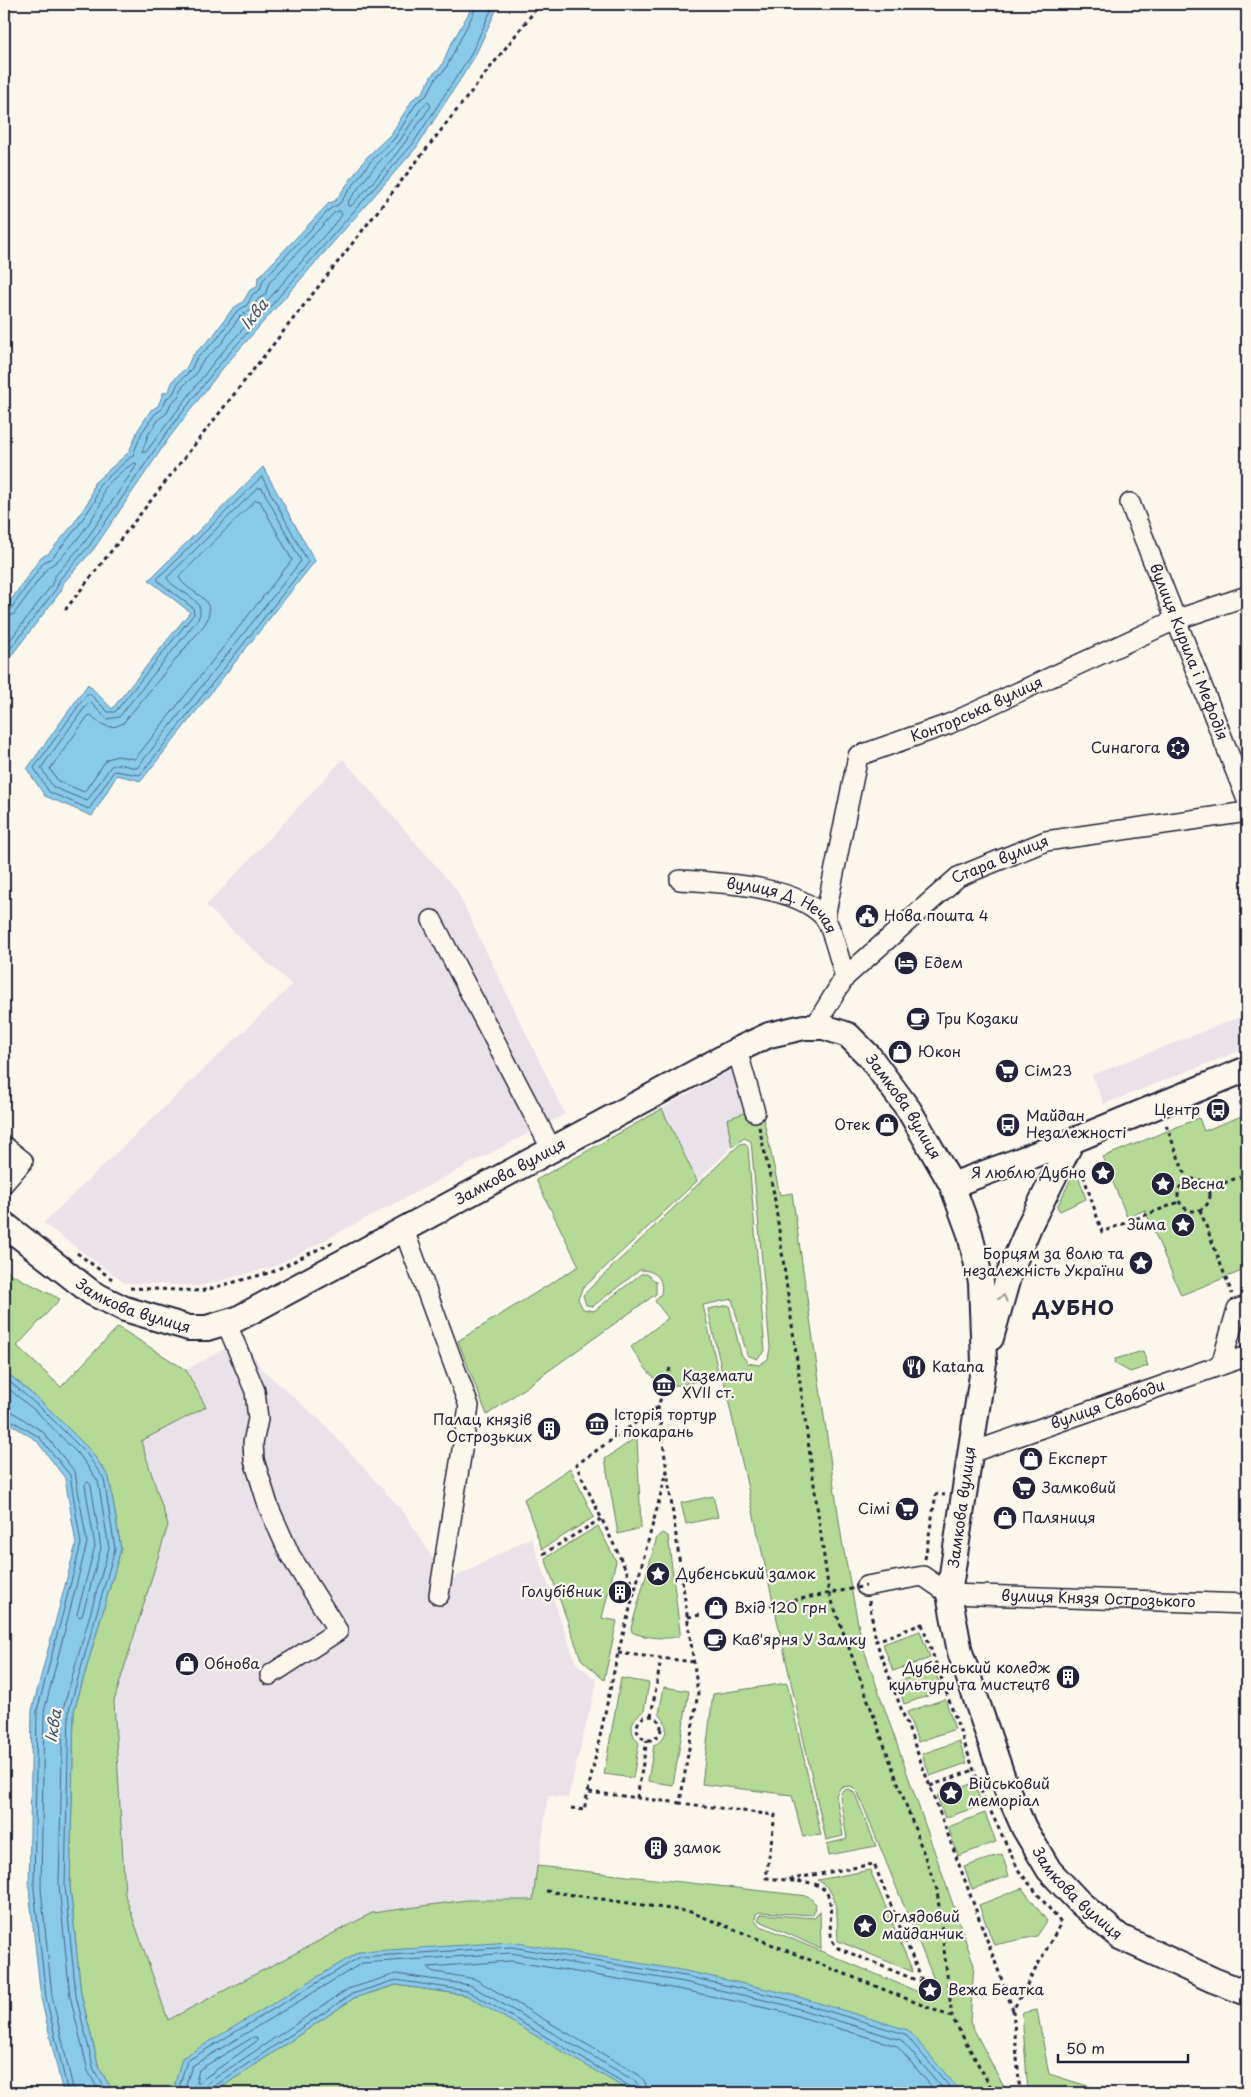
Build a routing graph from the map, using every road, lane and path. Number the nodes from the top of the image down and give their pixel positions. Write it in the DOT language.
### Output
graph roads {
  1 [pos="540,4"];
  2 [pos="1130,504"];
  3 [pos="1247,596"];
  4 [pos="65,610"];
  5 [pos="1175,620"];
  6 [pos="1247,800"];
  7 [pos="1247,812"];
  8 [pos="680,880"];
  9 [pos="825,917"];
  10 [pos="432,920"];
  11 [pos="846,977"];
  12 [pos="815,1026"];
  13 [pos="736,1050"];
  14 [pos="1247,1069"];
  15 [pos="755,1112"];
  16 [pos="1174,1122"];
  17 [pos="1072,1141"];
  18 [pos="4,1146"];
  19 [pos="552,1150"];
  20 [pos="1247,1174"];
  21 [pos="1187,1180"];
  22 [pos="4,1183"];
  23 [pos="952,1185"];
  24 [pos="1210,1189"];
  25 [pos="1179,1202"];
  26 [pos="1200,1210"];
  27 [pos="4,1224"];
  28 [pos="404,1230"];
  29 [pos="343,1237"];
  30 [pos="72,1249"];
  31 [pos="117,1282"];
  32 [pos="125,1288"];
  33 [pos="1242,1308"];
  34 [pos="226,1322"];
  35 [pos="1247,1356"];
  36 [pos="984,1362"];
  37 [pos="1221,1365"];
  38 [pos="670,1368"];
  39 [pos="658,1407"];
  40 [pos="970,1453"];
  41 [pos="668,1468"];
  42 [pos="963,1498"];
  43 [pos="601,1519"];
  44 [pos="543,1554"];
  45 [pos="923,1576"];
  46 [pos="866,1586"];
  47 [pos="636,1589"];
  48 [pos="949,1594"];
  49 [pos="439,1595"];
  50 [pos="1247,1604"];
  51 [pos="770,1605"];
  52 [pos="701,1615"];
  53 [pos="688,1617"];
  54 [pos="876,1641"];
  55 [pos="618,1653"];
  56 [pos="661,1659"];
  57 [pos="694,1662"];
  58 [pos="270,1674"];
  59 [pos="651,1716"];
  60 [pos="647,1740"];
  61 [pos="974,1770"];
  62 [pos="930,1786"];
  63 [pos="589,1792"];
  64 [pos="637,1798"];
  65 [pos="680,1803"];
  66 [pos="571,1808"];
  67 [pos="786,1880"];
  68 [pos="546,1891"];
  69 [pos="1247,1993"];
  70 [pos="1013,2010"];
  71 [pos="952,2016"];
  72 [pos="994,2093"];
  73 [pos="1020,2093"];
  1 -- 4 [label="path"];
  2 -- 5 [label="street, вулиця Кирила і Мефодія"];
  3 -- 5 [label="street, Конторська вулиця"];
  5 -- 6 [label="street, вулиця Кирила і Мефодія"];
  5 -- 9 [label="street, Конторська вулиця"];
  7 -- 11 [label="street, Стара вулиця"];
  8 -- 9 [label="street, вулиця Д. Нечая"];
  9 -- 11 [label="street, вулиця Д. Нечая"];
  10 -- 19 [label="street"];
  11 -- 12 [label="street, Стара вулиця"];
  12 -- 13 [label="main road, Замкова вулиця"];
  12 -- 23 [label="main road, Замкова вулиця"];
  13 -- 15 [label="street"];
  13 -- 19 [label="main road, Замкова вулиця"];
  14 -- 17 [label="main road"];
  15 -- 71 [label="path"];
  16 -- 21 [label="path"];
  17 -- 23 [label="main road"];
  17 -- 25 [label="path"];
  36 -- 17 [label="main road, one-way"];
  18 -- 22 [label="street"];
  19 -- 28 [label="main road, Замкова вулиця"];
  20 -- 24 [label="path"];
  21 -- 24 [label="path"];
  21 -- 25 [label="path"];
  23 -- 36 [label="main road, Замкова вулиця"];
  24 -- 26 [label="path"];
  25 -- 26 [label="path"];
  26 -- 33 [label="path"];
  27 -- 34 [label="main road, Замкова вулиця"];
  28 -- 34 [label="main road, Замкова вулиця"];
  28 -- 49 [label="street"];
  29 -- 32 [label="path"];
  30 -- 31 [label="path"];
  33 -- 37 [label="street"];
  34 -- 58 [label="street"];
  35 -- 37 [label="street, вулиця Свободи"];
  36 -- 40 [label="main road, Замкова вулиця"];
  37 -- 40 [label="street, вулиця Свободи"];
  38 -- 39 [label="path"];
  39 -- 41 [label="path"];
  39 -- 43 [label="path"];
  40 -- 42 [label="main road, Замкова вулиця"];
  41 -- 47 [label="path"];
  41 -- 53 [label="path"];
  42 -- 45 [label="path"];
  42 -- 48 [label="main road, Замкова вулиця"];
  43 -- 44 [label="path"];
  43 -- 47 [label="path"];
  45 -- 46 [label="street"];
  45 -- 48 [label="street"];
  46 -- 51 [label="path, bridge"];
  46 -- 54 [label="path"];
  47 -- 55 [label="path"];
  48 -- 50 [label="street, вулиця Князя Острозького"];
  48 -- 69 [label="main road, Замкова вулиця"];
  52 -- 53 [label="path"];
  53 -- 57 [label="path"];
  54 -- 61 [label="path"];
  54 -- 62 [label="path"];
  55 -- 56 [label="path"];
  55 -- 63 [label="path"];
  56 -- 57 [label="path"];
  56 -- 59 [label="path"];
  57 -- 65 [label="path"];
  59 -- 60 [label="path"];
  59 -- 60 [label="path"];
  60 -- 64 [label="path"];
  61 -- 62 [label="path"];
  61 -- 70 [label="path"];
  62 -- 70 [label="path"];
  63 -- 64 [label="path"];
  63 -- 66 [label="path"];
  64 -- 65 [label="path"];
  65 -- 67 [label="path"];
  67 -- 67 [label="path"];
  68 -- 71 [label="path"];
  70 -- 73 [label="path"];
  71 -- 72 [label="path"];
}
